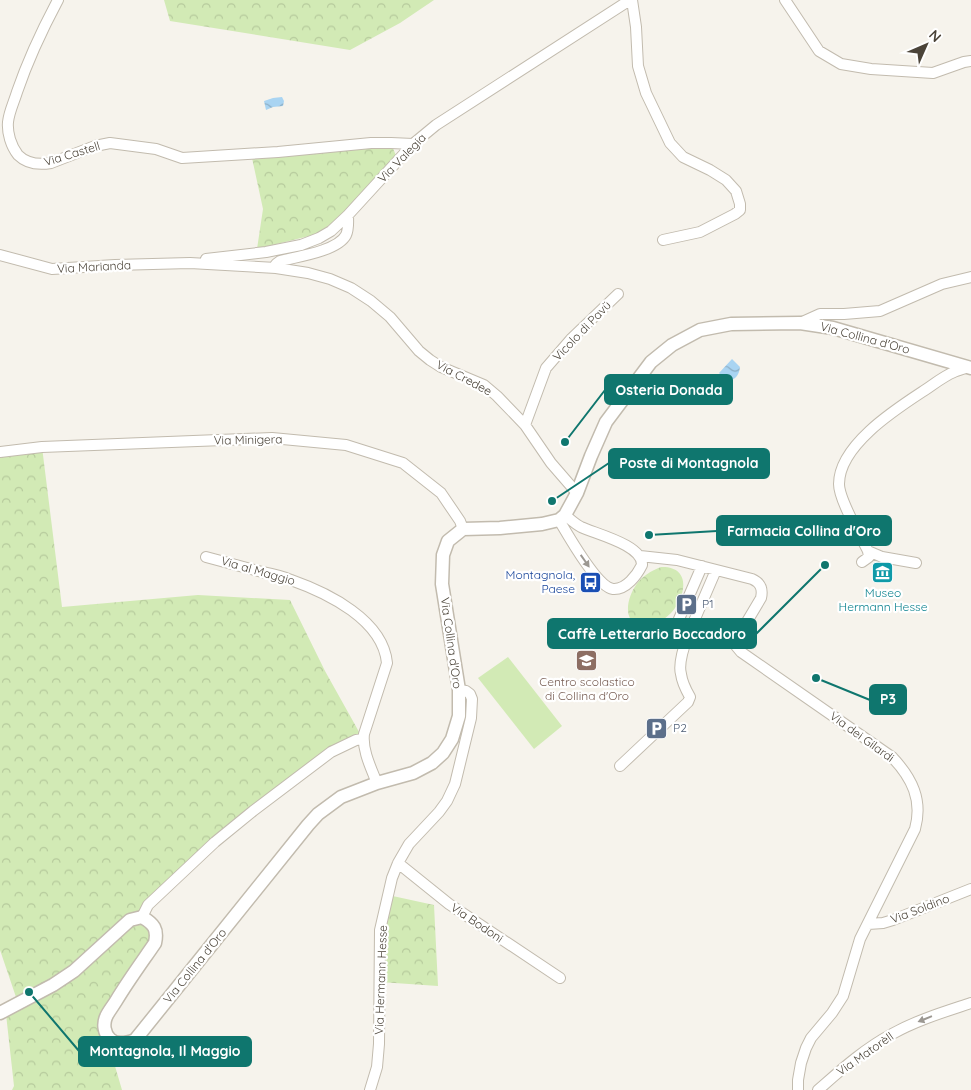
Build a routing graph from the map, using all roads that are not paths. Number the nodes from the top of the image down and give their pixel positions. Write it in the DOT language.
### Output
graph roads {
  1 [pos="58,0"];
  2 [pos="631,0"];
  3 [pos="784,0"];
  4 [pos="971,61"];
  5 [pos="413,144"];
  6 [pos="348,215"];
  7 [pos="663,240"];
  8 [pos="0,255"];
  9 [pos="190,263"];
  10 [pos="276,268"];
  11 [pos="971,277"];
  12 [pos="618,294"];
  13 [pos="800,323"];
  14 [pos="970,367"];
  15 [pos="525,425"];
  16 [pos="0,452"];
  17 [pos="577,492"];
  18 [pos="562,518"];
  19 [pos="463,529"];
  20 [pos="868,550"];
  21 [pos="640,556"];
  22 [pos="206,557"];
  23 [pos="862,562"];
  24 [pos="916,563"];
  25 [pos="702,566"];
  26 [pos="716,570"];
  27 [pos="679,619"];
  28 [pos="459,690"];
  29 [pos="363,740"];
  30 [pos="620,766"];
  31 [pos="377,783"];
  32 [pos="398,862"];
  33 [pos="971,889"];
  34 [pos="142,918"];
  35 [pos="868,924"];
  36 [pos="560,978"];
  37 [pos="971,1003"];
  38 [pos="0,1013"];
  39 [pos="370,1090"];
  40 [pos="798,1090"];
  41 [pos="818,1090"];
  1 -- 5 [label="street, Via Castell"];
  2 -- 5 [label="street, Via Valegia"];
  2 -- 7 [label="street"];
  3 -- 4 [label="street"];
  5 -- 6 [label="street, Via Valegia"];
  6 -- 9 [label="street, Via Valegia"];
  6 -- 10 [label="street"];
  8 -- 9 [label="street, Via Marianda"];
  9 -- 10 [label="street, Via Credee"];
  10 -- 15 [label="street, Via Credee"];
  11 -- 13 [label="street"];
  12 -- 15 [label="street, Vicolo di Pavü"];
  13 -- 14 [label="street, Via Collina d'Oro"];
  13 -- 17 [label="street, Via Collina d'Oro"];
  14 -- 20 [label="street"];
  15 -- 17 [label="street, Via Credee"];
  16 -- 19 [label="street, Via Minigera"];
  17 -- 18 [label="street, Via Collina d'Oro"];
  18 -- 19 [label="street"];
  18 -- 21 [label="street"];
  18 -- 21 [label="street, one-way"];
  19 -- 28 [label="street, Via Collina d'Oro"];
  20 -- 23 [label="street"];
  20 -- 24 [label="street"];
  21 -- 25 [label="street, Via dei Gilardi"];
  22 -- 29 [label="street, Via al Maggio"];
  25 -- 26 [label="street, Via dei Gilardi"];
  25 -- 27 [label="street"];
  26 -- 30 [label="street"];
  26 -- 35 [label="street, Via dei Gilardi"];
  28 -- 31 [label="street, Via Collina d'Oro"];
  28 -- 32 [label="street, Via Hermann Hesse"];
  29 -- 31 [label="street"];
  29 -- 34 [label="street"];
  31 -- 34 [label="street, Via Collina d'Oro"];
  32 -- 36 [label="street, Via Bodoni"];
  32 -- 39 [label="street, Via Hermann Hesse"];
  33 -- 35 [label="street, Via Soldino"];
  34 -- 38 [label="street"];
  35 -- 40 [label="street, Via dei Gilardi"];
  37 -- 41 [label="street, Via Matorèll, one-way"];
}
